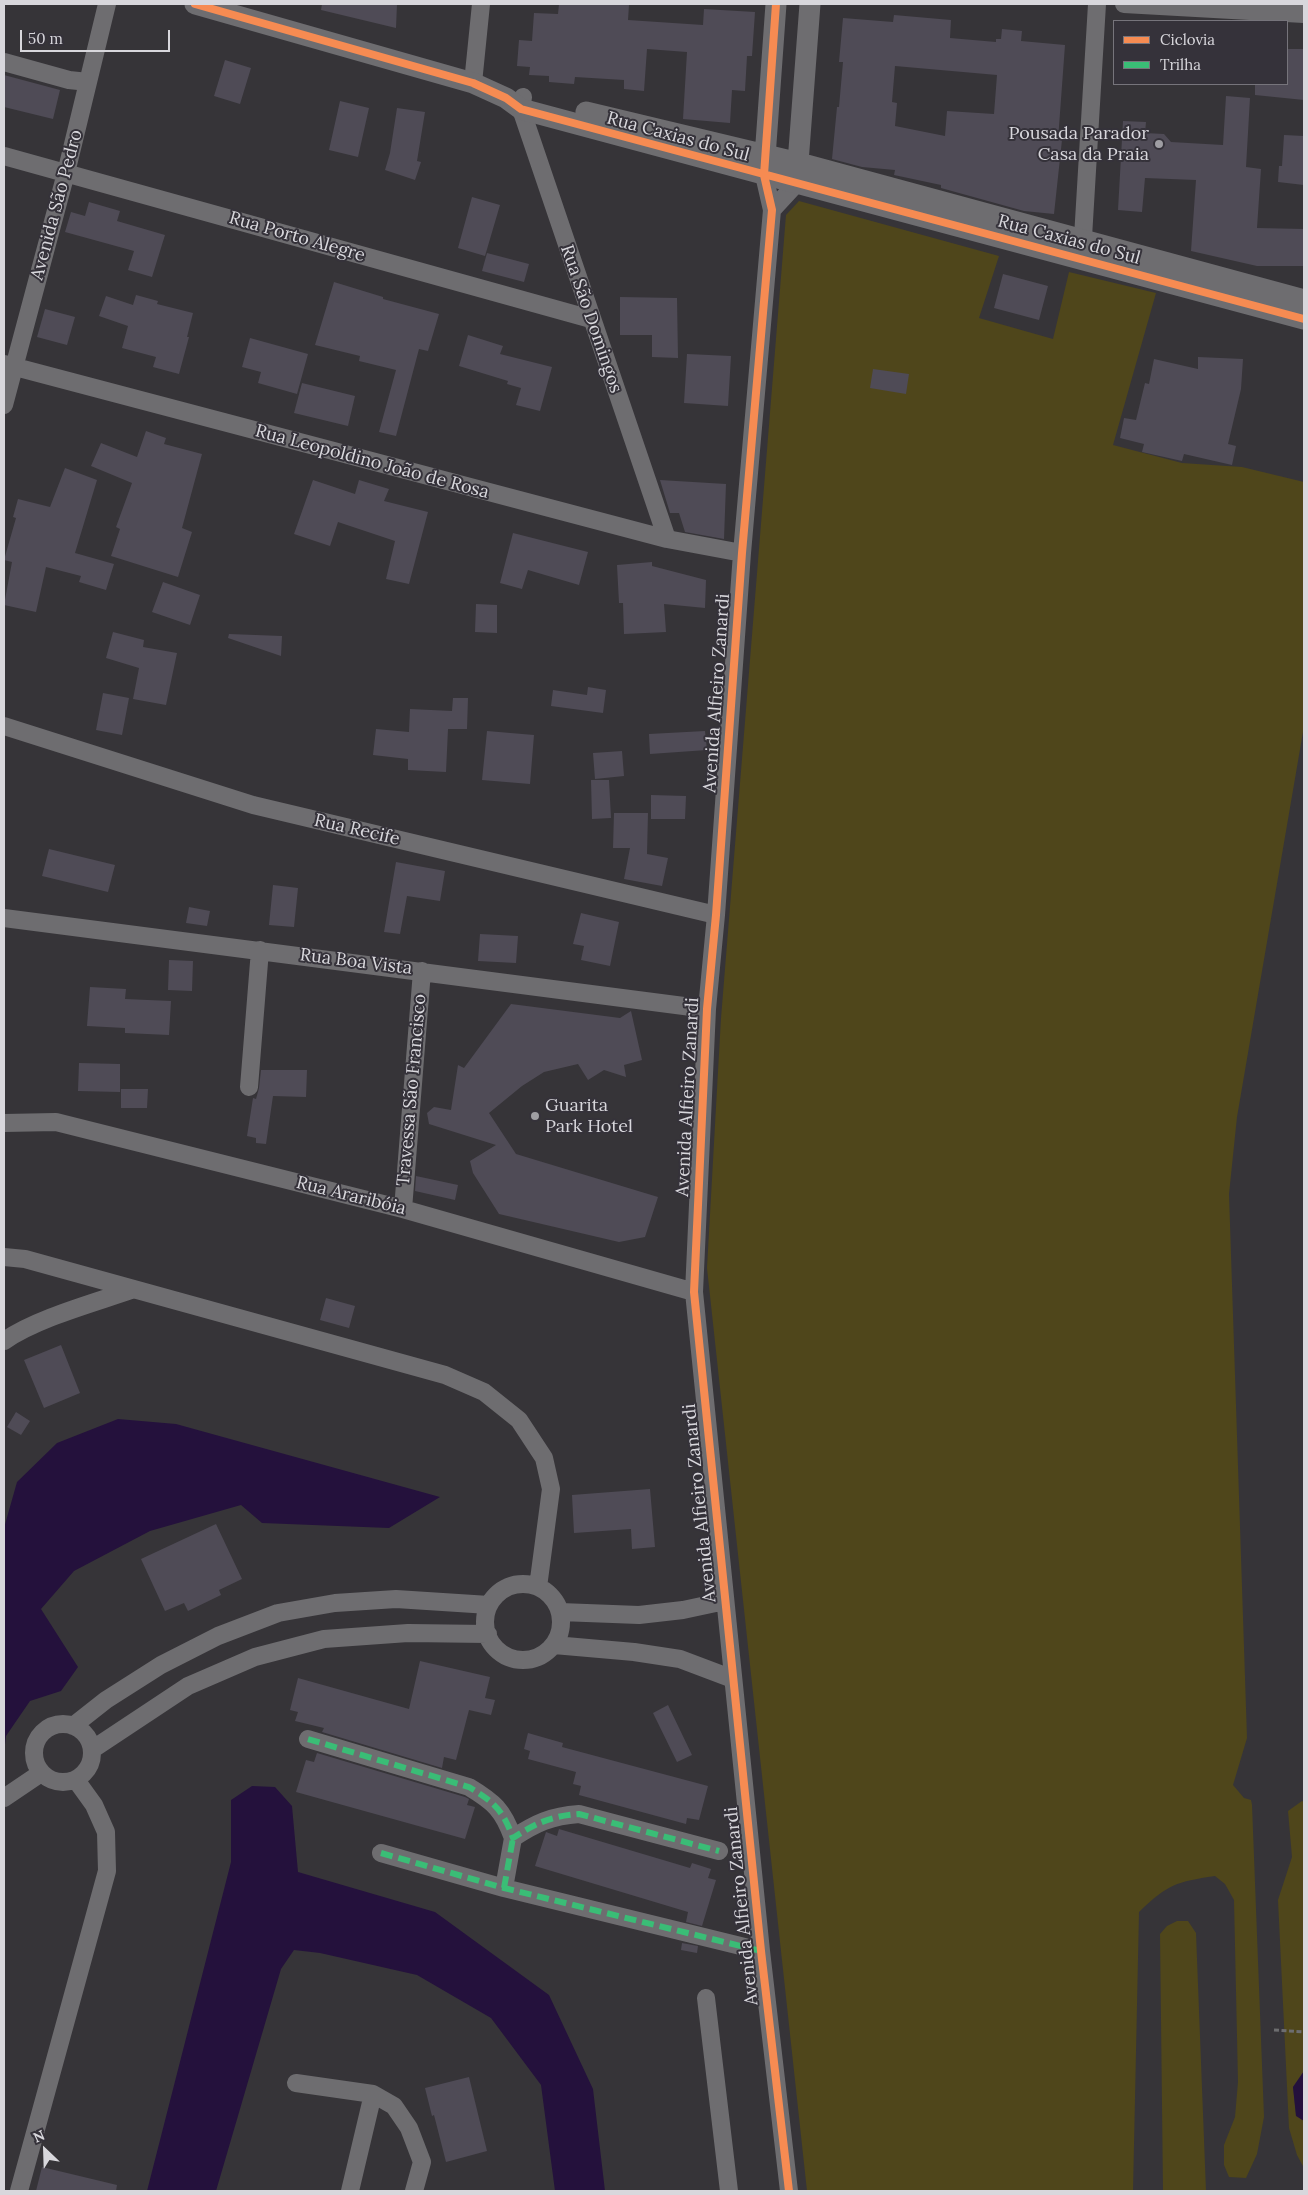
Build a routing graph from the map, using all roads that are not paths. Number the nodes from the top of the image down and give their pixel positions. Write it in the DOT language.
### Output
graph roads {
  1 [pos="107,4"];
  2 [pos="195,4"];
  3 [pos="481,4"];
  4 [pos="776,4"];
  5 [pos="810,4"];
  6 [pos="1097,4"];
  7 [pos="1124,4"];
  8 [pos="1304,14"];
  9 [pos="4,62"];
  10 [pos="88,82"];
  11 [pos="472,83"];
  12 [pos="517,101"];
  13 [pos="4,156"];
  14 [pos="764,166"];
  15 [pos="66,173"];
  16 [pos="797,174"];
  17 [pos="772,210"];
  18 [pos="1083,250"];
  19 [pos="1304,300"];
  20 [pos="591,319"];
  21 [pos="1304,319"];
  22 [pos="8,366"];
  23 [pos="4,405"];
  24 [pos="667,539"];
  25 [pos="742,553"];
  26 [pos="4,726"];
  27 [pos="716,915"];
  28 [pos="4,918"];
  29 [pos="260,950"];
  30 [pos="422,971"];
  31 [pos="707,1010"];
  32 [pos="248,1087"];
  33 [pos="4,1123"];
  34 [pos="403,1209"];
  35 [pos="4,1256"];
  36 [pos="134,1289"];
  37 [pos="694,1292"];
  38 [pos="4,1342"];
  39 [pos="538,1587"];
  40 [pos="725,1602"];
  41 [pos="489,1605"];
  42 [pos="560,1612"];
  43 [pos="488,1634"];
  44 [pos="554,1644"];
  45 [pos="733,1679"];
  46 [pos="73,1726"];
  47 [pos="308,1739"];
  48 [pos="92,1750"];
  49 [pos="41,1773"];
  50 [pos="76,1780"];
  51 [pos="4,1798"];
  52 [pos="513,1838"];
  53 [pos="719,1850"];
  54 [pos="381,1853"];
  55 [pos="504,1888"];
  56 [pos="761,1951"];
  57 [pos="706,1998"];
  58 [pos="296,2083"];
  59 [pos="373,2094"];
  60 [pos="19,2191"];
  61 [pos="350,2191"];
  62 [pos="414,2191"];
  63 [pos="730,2191"];
  64 [pos="789,2191"];
  1 -- 10 [label="street, Avenida São Pedro"];
  2 -- 11 [label="street, Rua Caxias do Sul"];
  3 -- 11 [label="street"];
  4 -- 14 [label="street, Avenida Alfieiro Zanardi"];
  5 -- 16 [label="street"];
  6 -- 18 [label="street"];
  7 -- 8 [label="street"];
  9 -- 10 [label="street"];
  10 -- 15 [label="street, Avenida São Pedro"];
  11 -- 12 [label="street, Rua Caxias do Sul"];
  12 -- 14 [label="street, Rua Caxias do Sul"];
  12 -- 20 [label="street, Rua São Domingos"];
  13 -- 15 [label="street, Rua Porto Alegre"];
  14 -- 16 [label="street, Rua Caxias do Sul"];
  14 -- 17 [label="street, Avenida Alfieiro Zanardi"];
  15 -- 20 [label="street, Rua Porto Alegre"];
  15 -- 22 [label="street, Avenida São Pedro"];
  16 -- 17 [label="street"];
  16 -- 18 [label="street, Rua Caxias do Sul"];
  17 -- 25 [label="street, Avenida Alfieiro Zanardi"];
  18 -- 19 [label="street, Rua Caxias do Sul"];
  18 -- 21 [label="street, Rua Caxias do Sul"];
  20 -- 24 [label="street, Rua São Domingos"];
  22 -- 23 [label="street, Avenida São Pedro"];
  22 -- 24 [label="street, Rua Leopoldino João de Rosa"];
  24 -- 25 [label="street, Rua Leopoldino João de Rosa"];
  25 -- 27 [label="street, Avenida Alfieiro Zanardi"];
  26 -- 27 [label="street, Rua Recife"];
  27 -- 31 [label="street, Avenida Alfieiro Zanardi"];
  28 -- 29 [label="street, Rua Boa Vista"];
  29 -- 30 [label="street, Rua Boa Vista"];
  29 -- 32 [label="street"];
  30 -- 31 [label="street, Rua Boa Vista"];
  30 -- 34 [label="street, Travessa São Francisco"];
  31 -- 37 [label="street, Avenida Alfieiro Zanardi"];
  33 -- 34 [label="street, Rua Araribóia"];
  34 -- 37 [label="street, Rua Araribóia"];
  35 -- 36 [label="street"];
  36 -- 38 [label="street"];
  36 -- 39 [label="street"];
  37 -- 40 [label="street, Avenida Alfieiro Zanardi"];
  39 -- 41 [label="street"];
  39 -- 42 [label="street"];
  40 -- 42 [label="street"];
  40 -- 45 [label="street, Avenida Alfieiro Zanardi"];
  41 -- 43 [label="street"];
  41 -- 46 [label="street"];
  42 -- 44 [label="street"];
  43 -- 44 [label="street"];
  43 -- 48 [label="street"];
  44 -- 45 [label="street"];
  45 -- 56 [label="street, Avenida Alfieiro Zanardi"];
  46 -- 48 [label="street"];
  46 -- 49 [label="street"];
  47 -- 52 [label="street"];
  48 -- 50 [label="street"];
  49 -- 50 [label="street"];
  49 -- 51 [label="street"];
  50 -- 60 [label="street"];
  52 -- 53 [label="street"];
  52 -- 55 [label="street"];
  54 -- 55 [label="street"];
  55 -- 56 [label="street"];
  56 -- 64 [label="street, Avenida Alfieiro Zanardi"];
  57 -- 63 [label="street"];
  58 -- 59 [label="street"];
  59 -- 61 [label="street"];
  59 -- 62 [label="street"];
}
